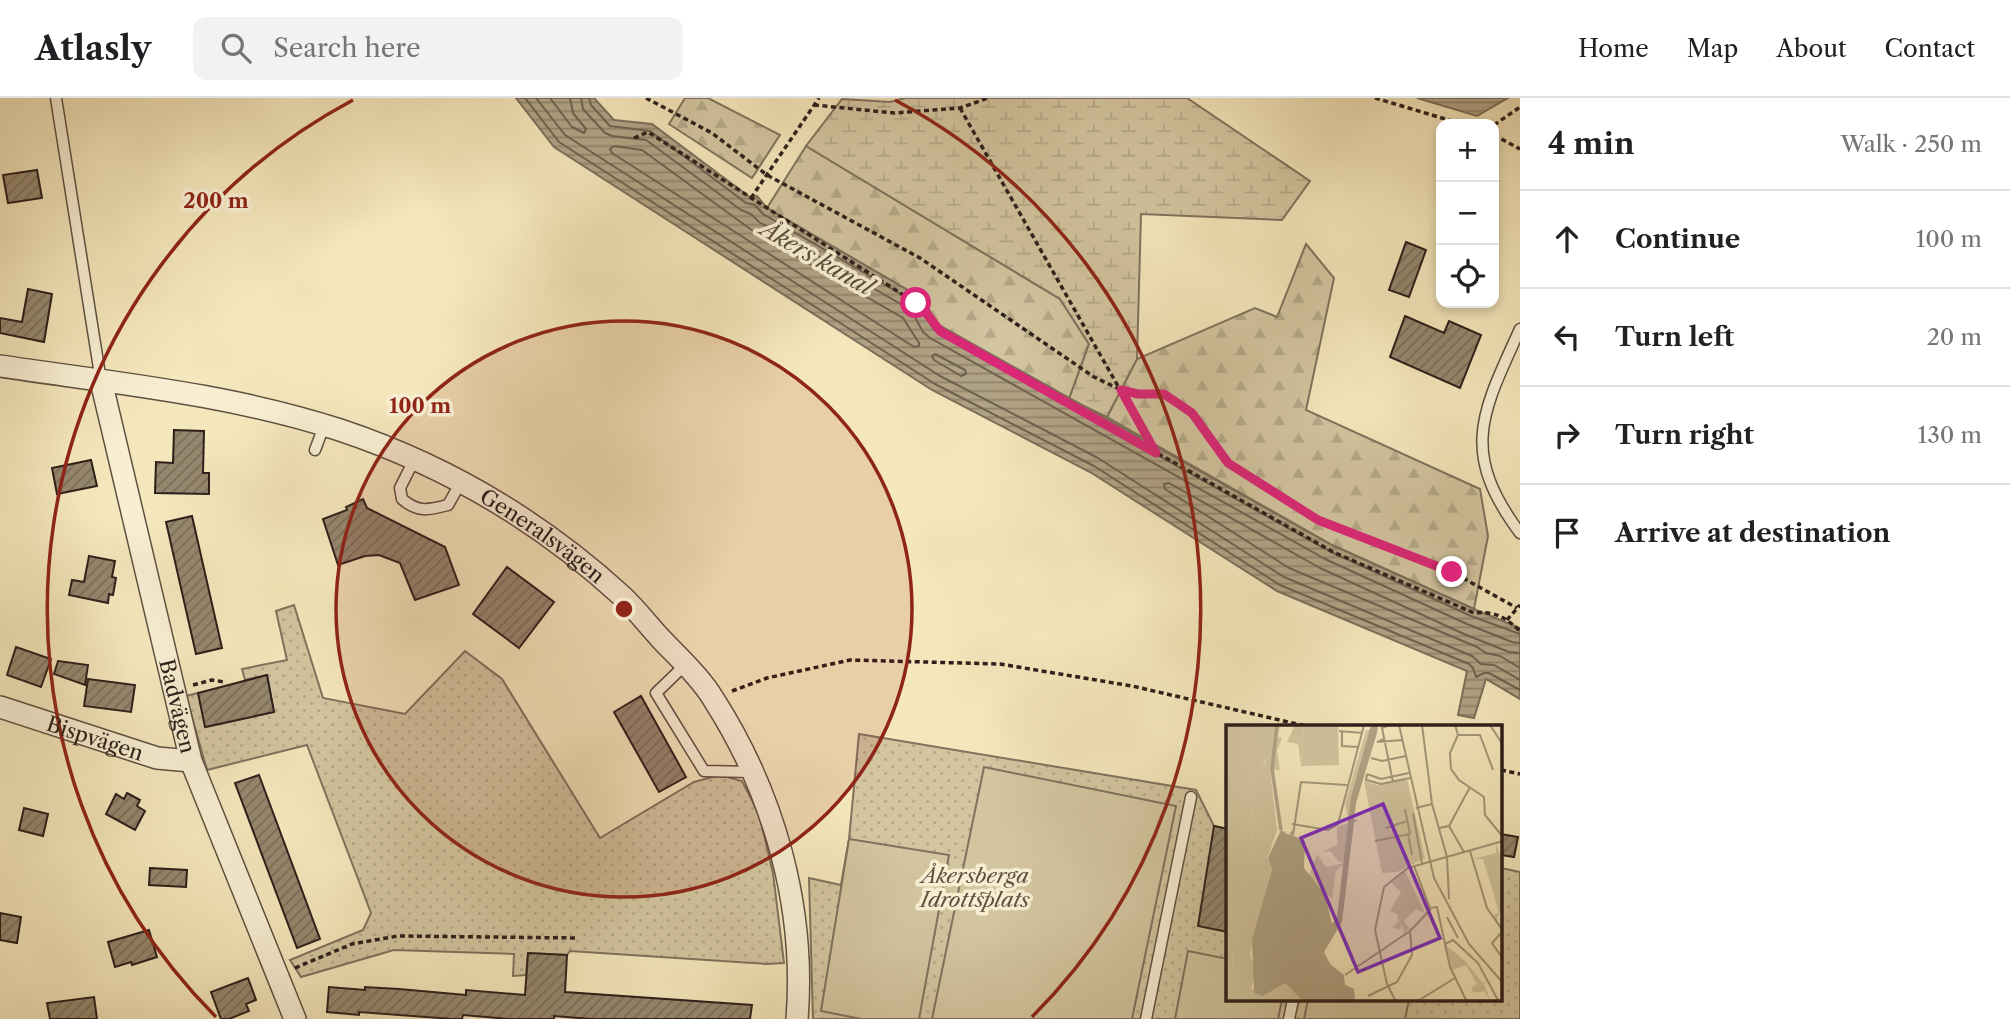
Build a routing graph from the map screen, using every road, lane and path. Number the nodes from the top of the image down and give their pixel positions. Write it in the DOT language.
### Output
graph roads {
  1 [pos="56,98"];
  2 [pos="646,98"];
  3 [pos="819,98"];
  4 [pos="988,98"];
  5 [pos="1375,98"];
  6 [pos="814,105"];
  7 [pos="1520,107"];
  8 [pos="960,108"];
  9 [pos="1445,119"];
  10 [pos="1499,122"];
  11 [pos="634,138"];
  12 [pos="1499,138"];
  13 [pos="1520,149"];
  14 [pos="766,175"];
  15 [pos="751,198"];
  16 [pos="1520,329"];
  17 [pos="0,366"];
  18 [pos="101,381"];
  19 [pos="1121,390"];
  20 [pos="324,426"];
  21 [pos="315,450"];
  22 [pos="1156,453"];
  23 [pos="414,460"];
  24 [pos="461,482"];
  25 [pos="1520,533"];
  26 [pos="1519,607"];
  27 [pos="1507,620"];
  28 [pos="1520,631"];
  29 [pos="685,665"];
  30 [pos="225,682"];
  31 [pos="174,690"];
  32 [pos="713,697"];
  33 [pos="0,707"];
  34 [pos="1301,725"];
  35 [pos="191,761"];
  36 [pos="752,772"];
  37 [pos="1191,797"];
  38 [pos="578,938"];
  39 [pos="278,975"];
  40 [pos="295,1019"];
  41 [pos="797,1019"];
  42 [pos="1146,1019"];
  1 -- 18 [label="lane"];
  2 -- 14 [label="path"];
  3 -- 6 [label="path, bridge"];
  4 -- 8 [label="path"];
  5 -- 9 [label="path"];
  6 -- 8 [label="path"];
  6 -- 14 [label="path, bridge"];
  7 -- 10 [label="path"];
  8 -- 19 [label="path, bridge"];
  11 -- 15 [label="path"];
  12 -- 13 [label="path"];
  14 -- 15 [label="path, bridge"];
  14 -- 19 [label="path"];
  15 -- 22 [label="path"];
  16 -- 25 [label="lane"];
  17 -- 18 [label="street, Generalsvägen"];
  18 -- 20 [label="street, Generalsvägen"];
  18 -- 31 [label="street, Badvägen"];
  19 -- 22 [label="path, bridge"];
  19 -- 26 [label="path"];
  20 -- 21 [label="lane"];
  20 -- 23 [label="street, Generalsvägen"];
  22 -- 27 [label="path"];
  23 -- 24 [label="street, Generalsvägen"];
  23 -- 24 [label="lane"];
  24 -- 29 [label="street, Generalsvägen"];
  26 -- 27 [label="path"];
  27 -- 28 [label="path"];
  29 -- 32 [label="street, Generalsvägen"];
  29 -- 36 [label="lane"];
  30 -- 31 [label="path"];
  31 -- 35 [label="street, Badvägen"];
  32 -- 34 [label="path"];
  32 -- 36 [label="street, Generalsvägen"];
  33 -- 35 [label="street, Bispvägen"];
  35 -- 39 [label="street, Badvägen"];
  36 -- 41 [label="street, Generalsvägen"];
  37 -- 42 [label="lane"];
  38 -- 39 [label="path"];
  39 -- 40 [label="street, Badvägen"];
}
